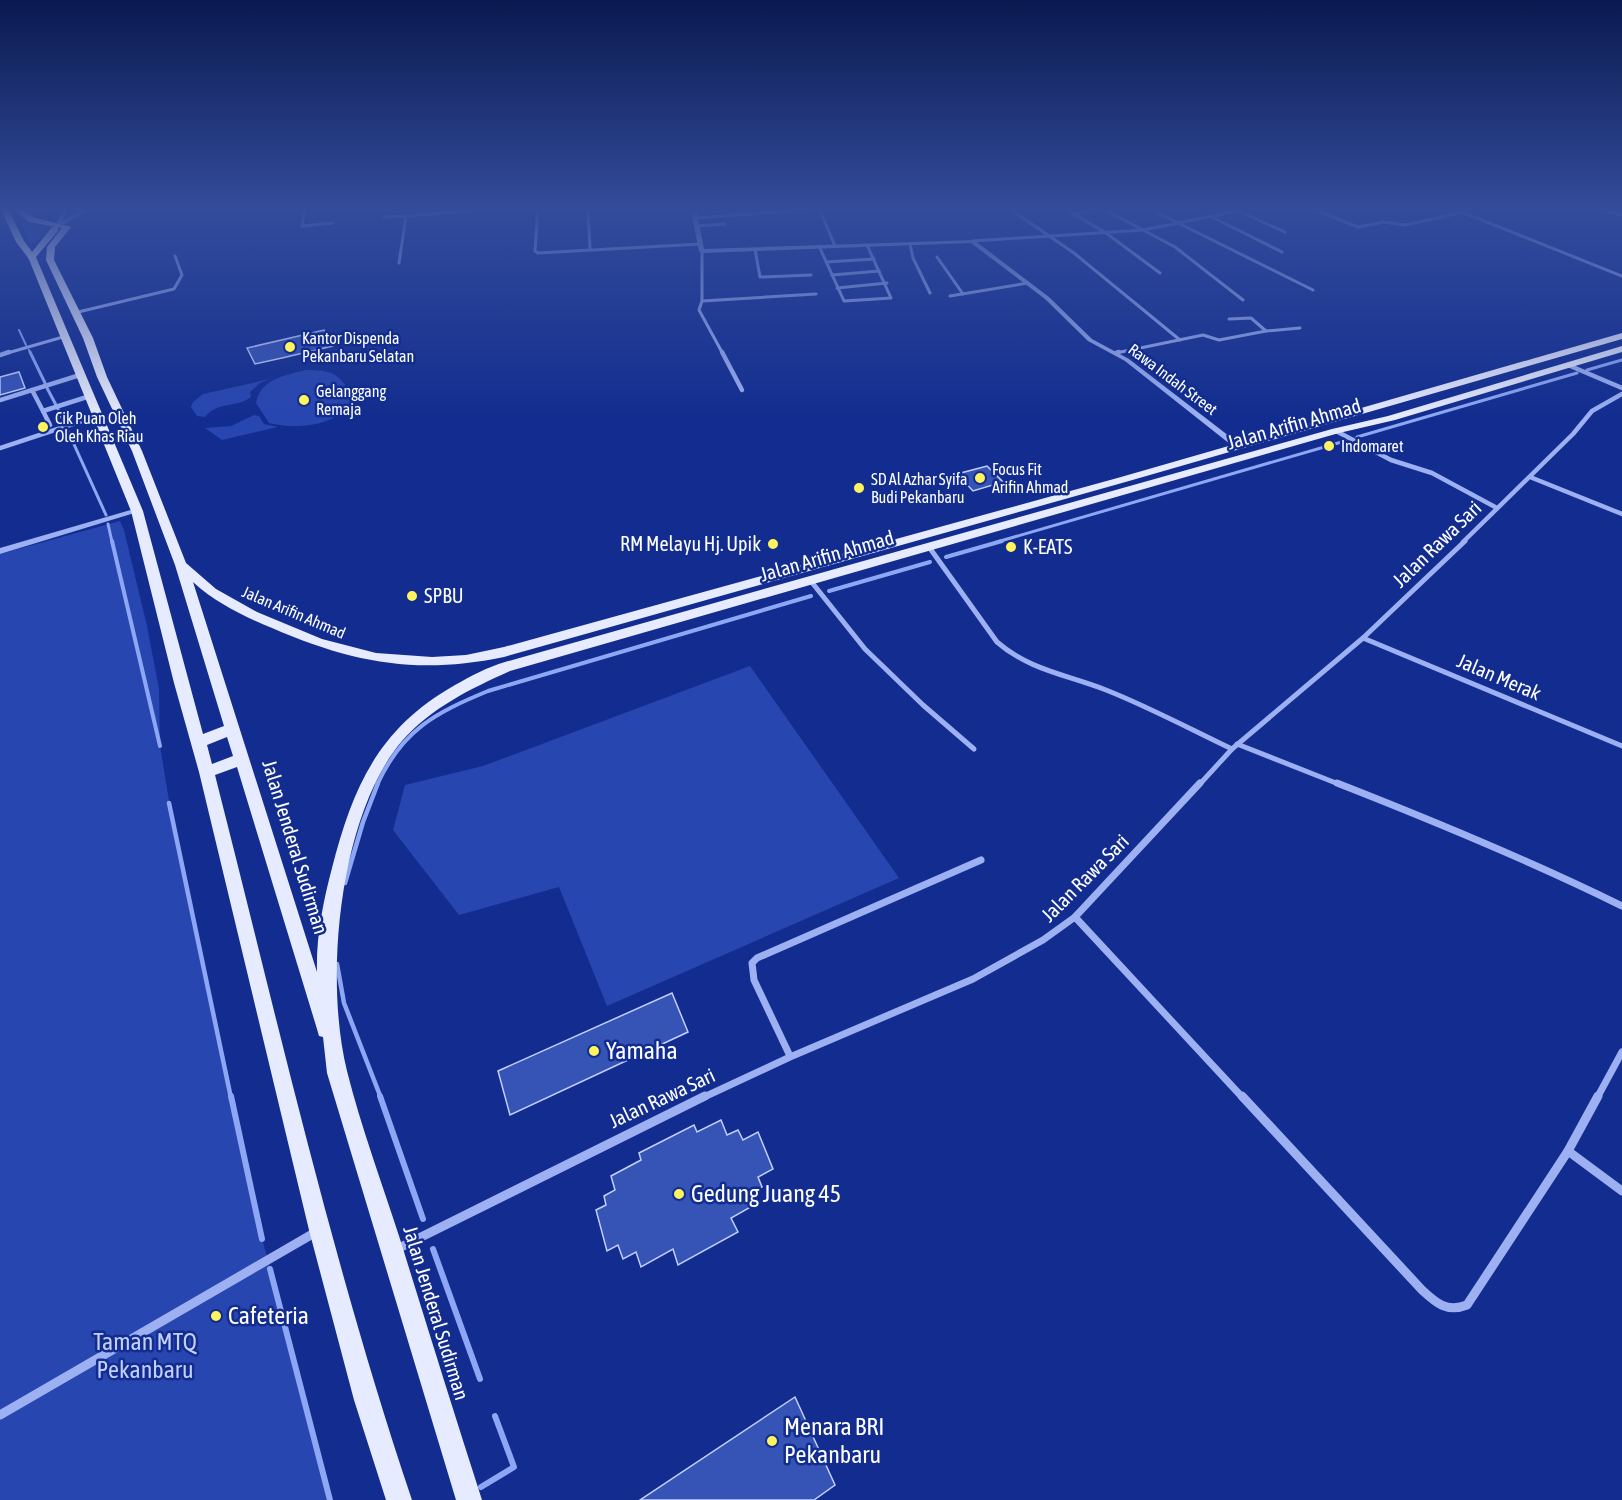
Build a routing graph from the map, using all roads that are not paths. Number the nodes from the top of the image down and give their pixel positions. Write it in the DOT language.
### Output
graph roads {
  1 [pos="40,277"];
  2 [pos="59,277"];
  3 [pos="181,277"];
  4 [pos="702,277"];
  5 [pos="833,277"];
  6 [pos="882,277"];
  7 [pos="922,277"];
  8 [pos="951,277"];
  9 [pos="1020,277"];
  10 [pos="1102,277"];
  11 [pos="1213,277"];
  12 [pos="1287,277"];
  13 [pos="886,283"];
  14 [pos="1028,283"];
  15 [pos="837,288"];
  16 [pos="1313,290"];
  17 [pos="930,293"];
  18 [pos="816,294"];
  19 [pos="963,294"];
  20 [pos="950,296"];
  21 [pos="702,300"];
  22 [pos="1243,300"];
  23 [pos="74,313"];
  24 [pos="1228,320"];
  25 [pos="1300,328"];
  26 [pos="1266,331"];
  27 [pos="1622,336"];
  28 [pos="88,338"];
  29 [pos="65,340"];
  30 [pos="1180,340"];
  31 [pos="1604,341"];
  32 [pos="1620,350"];
  33 [pos="1116,353"];
  34 [pos="0,355"];
  35 [pos="1568,365"];
  36 [pos="80,375"];
  37 [pos="1622,388"];
  38 [pos="32,390"];
  39 [pos="742,390"];
  40 [pos="1622,394"];
  41 [pos="90,396"];
  42 [pos="0,400"];
  43 [pos="42,411"];
  44 [pos="97,417"];
  45 [pos="50,425"];
  46 [pos="1336,431"];
  47 [pos="1235,443"];
  48 [pos="0,448"];
  49 [pos="1530,477"];
  50 [pos="1063,496"];
  51 [pos="1073,507"];
  52 [pos="1497,508"];
  53 [pos="137,511"];
  54 [pos="1622,514"];
  55 [pos="929,547"];
  56 [pos="0,551"];
  57 [pos="181,565"];
  58 [pos="810,580"];
  59 [pos="1363,638"];
  60 [pos="232,729"];
  61 [pos="198,742"];
  62 [pos="1235,746"];
  63 [pos="1622,746"];
  64 [pos="974,749"];
  65 [pos="242,759"];
  66 [pos="207,772"];
  67 [pos="981,860"];
  68 [pos="1622,906"];
  69 [pos="1075,917"];
  70 [pos="1622,1052"];
  71 [pos="790,1056"];
  72 [pos="1620,1063"];
  73 [pos="337,1073"];
  74 [pos="1568,1151"];
  75 [pos="1622,1191"];
  76 [pos="320,1230"];
  77 [pos="392,1252"];
  78 [pos="0,1415"];
  79 [pos="399,1500"];
  80 [pos="469,1500"];
  1 -- 29 [label="main road"];
  2 -- 23 [label="main road, Jalan Jenderal Sudirman"];
  3 -- 23 [label="street"];
  4 -- 21 [label="street"];
  5 -- 15 [label="street"];
  6 -- 13 [label="street"];
  7 -- 17 [label="street"];
  8 -- 19 [label="street"];
  9 -- 14 [label="street, Rawa Indah Street"];
  10 -- 30 [label="street"];
  11 -- 22 [label="street"];
  12 -- 16 [label="street"];
  13 -- 15 [label="street"];
  13 -- 15 [label="street"];
  14 -- 19 [label="street"];
  14 -- 33 [label="street, Rawa Indah Street"];
  18 -- 21 [label="street"];
  19 -- 20 [label="street"];
  21 -- 39 [label="street"];
  23 -- 28 [label="main road, Jalan Jenderal Sudirman"];
  24 -- 26 [label="street"];
  25 -- 26 [label="street"];
  26 -- 30 [label="street"];
  27 -- 31 [label="main road, Jalan Arifin Ahmad"];
  28 -- 29 [label="main road"];
  28 -- 57 [label="main road, Jalan Jenderal Sudirman"];
  29 -- 34 [label="street"];
  29 -- 36 [label="main road"];
  30 -- 33 [label="street"];
  31 -- 32 [label="main road"];
  31 -- 47 [label="main road, Jalan Arifin Ahmad"];
  32 -- 35 [label="main road, Jalan Arifin Ahmad"];
  33 -- 47 [label="street, Rawa Indah Street"];
  35 -- 37 [label="street"];
  35 -- 46 [label="main road, Jalan Arifin Ahmad"];
  36 -- 38 [label="street"];
  36 -- 41 [label="main road"];
  38 -- 42 [label="street"];
  38 -- 43 [label="street"];
  40 -- 49 [label="street, Jalan Rawa Sari"];
  41 -- 43 [label="street"];
  41 -- 44 [label="main road"];
  43 -- 45 [label="street"];
  44 -- 48 [label="street"];
  44 -- 53 [label="main road"];
  46 -- 51 [label="main road, Jalan Arifin Ahmad"];
  46 -- 52 [label="street"];
  47 -- 50 [label="main road, Jalan Arifin Ahmad"];
  49 -- 52 [label="street, Jalan Rawa Sari"];
  49 -- 54 [label="street"];
  50 -- 51 [label="main road"];
  50 -- 57 [label="main road, Jalan Arifin Ahmad"];
  51 -- 55 [label="main road, Jalan Arifin Ahmad"];
  52 -- 59 [label="street, Jalan Rawa Sari"];
  53 -- 56 [label="street"];
  53 -- 61 [label="main road"];
  55 -- 58 [label="main road, Jalan Arifin Ahmad"];
  55 -- 62 [label="street"];
  57 -- 60 [label="main road, Jalan Jenderal Sudirman"];
  58 -- 64 [label="street"];
  58 -- 73 [label="main road, Jalan Arifin Ahmad"];
  59 -- 62 [label="street, Jalan Rawa Sari"];
  59 -- 63 [label="street, Jalan Merak"];
  60 -- 61 [label="main road"];
  60 -- 65 [label="main road, Jalan Jenderal Sudirman"];
  61 -- 66 [label="main road"];
  62 -- 68 [label="street"];
  62 -- 69 [label="street, Jalan Rawa Sari"];
  65 -- 66 [label="main road"];
  65 -- 73 [label="main road, Jalan Jenderal Sudirman"];
  66 -- 76 [label="main road"];
  67 -- 71 [label="street"];
  69 -- 71 [label="street, Jalan Rawa Sari"];
  69 -- 74 [label="street"];
  70 -- 72 [label="street"];
  71 -- 77 [label="street, Jalan Rawa Sari"];
  72 -- 74 [label="street"];
  73 -- 77 [label="main road, Jalan Jenderal Sudirman"];
  74 -- 75 [label="street"];
  76 -- 78 [label="street"];
  76 -- 79 [label="main road"];
  77 -- 80 [label="main road, Jalan Jenderal Sudirman"];
}
